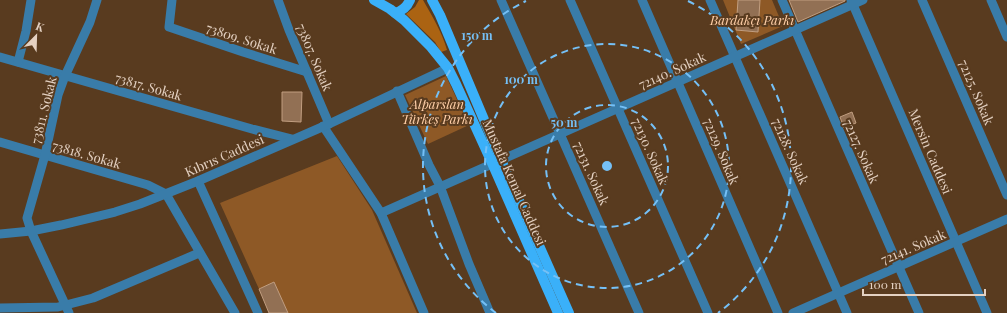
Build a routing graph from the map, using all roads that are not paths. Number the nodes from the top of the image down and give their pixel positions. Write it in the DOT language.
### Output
graph roads {
  1 [pos="31,0"];
  2 [pos="97,0"];
  3 [pos="172,0"];
  4 [pos="278,0"];
  5 [pos="410,0"];
  6 [pos="432,0"];
  7 [pos="501,0"];
  8 [pos="570,0"];
  9 [pos="642,0"];
  10 [pos="710,0"];
  11 [pos="782,0"];
  12 [pos="863,0"];
  13 [pos="922,0"];
  14 [pos="991,0"];
  15 [pos="377,1"];
  16 [pos="852,2"];
  17 [pos="395,13"];
  18 [pos="795,30"];
  19 [pos="1007,37"];
  20 [pos="735,56"];
  21 [pos="0,57"];
  22 [pos="18,62"];
  23 [pos="448,68"];
  24 [pos="307,72"];
  25 [pos="65,76"];
  26 [pos="677,82"];
  27 [pos="397,91"];
  28 [pos="618,108"];
  29 [pos="326,125"];
  30 [pos="560,134"];
  31 [pos="292,139"];
  32 [pos="0,142"];
  33 [pos="45,155"];
  34 [pos="497,161"];
  35 [pos="198,181"];
  36 [pos="440,186"];
  37 [pos="166,194"];
  38 [pos="1007,195"];
  39 [pos="381,213"];
  40 [pos="1007,219"];
  41 [pos="31,231"];
  42 [pos="0,234"];
  43 [pos="956,242"];
  44 [pos="199,253"];
  45 [pos="899,267"];
  46 [pos="838,293"];
  47 [pos="0,308"];
  48 [pos="67,309"];
  49 [pos="235,313"];
  50 [pos="258,313"];
  51 [pos="424,313"];
  52 [pos="490,313"];
  53 [pos="558,313"];
  54 [pos="569,313"];
  55 [pos="639,313"];
  56 [pos="708,313"];
  57 [pos="778,313"];
  58 [pos="793,313"];
  59 [pos="847,313"];
  60 [pos="919,313"];
  61 [pos="986,313"];
  1 -- 22 [label="street"];
  2 -- 25 [label="street, 73811. Sokak"];
  3 -- 24 [label="street, 73809. Sokak"];
  4 -- 24 [label="street, 73807. Sokak"];
  5 -- 17 [label="main road"];
  6 -- 34 [label="main road, Mustafa Kemal Caddesi"];
  7 -- 30 [label="street, 72131. Sokak"];
  8 -- 28 [label="street, 72130. Sokak"];
  9 -- 26 [label="street, 72129. Sokak"];
  10 -- 20 [label="street, 72128. Sokak"];
  11 -- 18 [label="street, 72127. Sokak"];
  12 -- 16 [label="street, 72140. Sokak"];
  13 -- 38 [label="street, 72125. Sokak"];
  14 -- 19 [label="street"];
  15 -- 17 [label="main road, Mustafa Kemal Caddesi"];
  16 -- 18 [label="street, 72140. Sokak"];
  16 -- 43 [label="street, Mersin Caddesi"];
  17 -- 23 [label="main road, Mustafa Kemal Caddesi"];
  18 -- 20 [label="street, 72140. Sokak"];
  18 -- 45 [label="street, 72127. Sokak"];
  20 -- 26 [label="street, 72140. Sokak"];
  20 -- 46 [label="street, 72128. Sokak"];
  21 -- 22 [label="street, 73817. Sokak"];
  22 -- 25 [label="street, 73817. Sokak"];
  23 -- 27 [label="street, Kıbrıs Caddesi"];
  23 -- 34 [label="main road, Mustafa Kemal Caddesi"];
  24 -- 29 [label="street, 73807. Sokak"];
  25 -- 31 [label="street, 73817. Sokak"];
  25 -- 33 [label="street, 73811. Sokak"];
  26 -- 28 [label="street, 72140. Sokak"];
  26 -- 57 [label="street, 72129. Sokak"];
  27 -- 29 [label="street, Kıbrıs Caddesi"];
  27 -- 36 [label="street"];
  28 -- 30 [label="street, 72140. Sokak"];
  28 -- 56 [label="street, 72130. Sokak"];
  29 -- 31 [label="street, Kıbrıs Caddesi"];
  29 -- 39 [label="street, 73807. Sokak"];
  30 -- 34 [label="street, 72140. Sokak"];
  30 -- 55 [label="street, 72131. Sokak"];
  31 -- 35 [label="street, Kıbrıs Caddesi"];
  32 -- 33 [label="street, 73818. Sokak"];
  33 -- 37 [label="street, 73818. Sokak"];
  33 -- 41 [label="street, 73811. Sokak"];
  34 -- 36 [label="street, 72140. Sokak"];
  34 -- 53 [label="main road, Mustafa Kemal Caddesi"];
  34 -- 54 [label="main road, Mustafa Kemal Caddesi"];
  35 -- 37 [label="street, Kıbrıs Caddesi"];
  35 -- 50 [label="street"];
  36 -- 39 [label="street, 72140. Sokak"];
  36 -- 52 [label="street"];
  37 -- 41 [label="street, Kıbrıs Caddesi"];
  37 -- 44 [label="street"];
  39 -- 51 [label="street, 73807. Sokak"];
  40 -- 43 [label="street, 72141. Sokak"];
  41 -- 42 [label="street, Kıbrıs Caddesi"];
  41 -- 48 [label="street, 73811. Sokak"];
  43 -- 45 [label="street, 72141. Sokak"];
  43 -- 61 [label="street, Mersin Caddesi"];
  44 -- 48 [label="street"];
  44 -- 49 [label="street"];
  45 -- 46 [label="street, 72141. Sokak"];
  45 -- 60 [label="street, 72127. Sokak"];
  46 -- 58 [label="street, 72141. Sokak"];
  46 -- 59 [label="street, 72128. Sokak"];
  47 -- 48 [label="street"];
}
